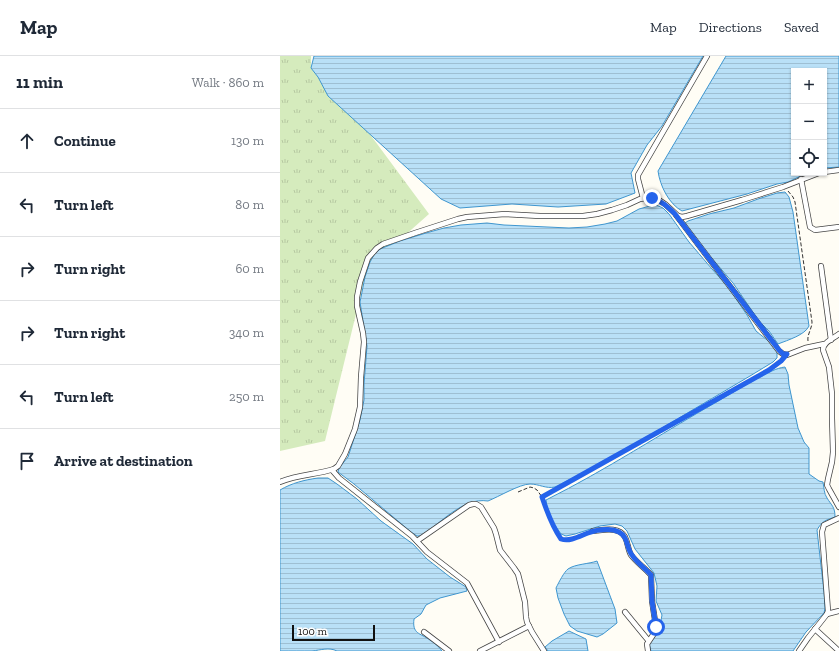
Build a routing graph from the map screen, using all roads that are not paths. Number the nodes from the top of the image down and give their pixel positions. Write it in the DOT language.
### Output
graph roads {
  1 [pos="707,56"];
  2 [pos="839,170"];
  3 [pos="827,172"];
  4 [pos="810,176"];
  5 [pos="801,179"];
  6 [pos="643,198"];
  7 [pos="675,214"];
  8 [pos="839,227"];
  9 [pos="821,266"];
  10 [pos="839,334"];
  11 [pos="831,340"];
  12 [pos="824,344"];
  13 [pos="332,470"];
  14 [pos="280,482"];
  15 [pos="839,507"];
  16 [pos="839,518"];
  17 [pos="593,531"];
  18 [pos="417,541"];
  19 [pos="839,611"];
  20 [pos="625,612"];
  21 [pos="827,614"];
  22 [pos="529,626"];
  23 [pos="815,628"];
  24 [pos="424,632"];
  25 [pos="648,640"];
  26 [pos="499,642"];
  27 [pos="449,651"];
  28 [pos="480,651"];
  29 [pos="544,651"];
  30 [pos="648,651"];
  31 [pos="799,651"];
  32 [pos="839,651"];
  1 -- 6 [label="street"];
  2 -- 3 [label="street"];
  4 -- 5 [label="street"];
  5 -- 7 [label="street"];
  5 -- 8 [label="street"];
  6 -- 7 [label="street"];
  6 -- 13 [label="street"];
  7 -- 12 [label="street"];
  9 -- 11 [label="street"];
  10 -- 11 [label="street"];
  11 -- 12 [label="street"];
  12 -- 15 [label="street"];
  13 -- 14 [label="street"];
  13 -- 18 [label="street"];
  16 -- 21 [label="street"];
  17 -- 25 [label="street"];
  18 -- 22 [label="street"];
  18 -- 26 [label="street"];
  19 -- 21 [label="street"];
  20 -- 25 [label="street"];
  21 -- 23 [label="street"];
  22 -- 26 [label="street"];
  22 -- 29 [label="street"];
  23 -- 31 [label="street"];
  23 -- 32 [label="street"];
  24 -- 27 [label="street"];
  25 -- 30 [label="street"];
  26 -- 28 [label="street"];
}
